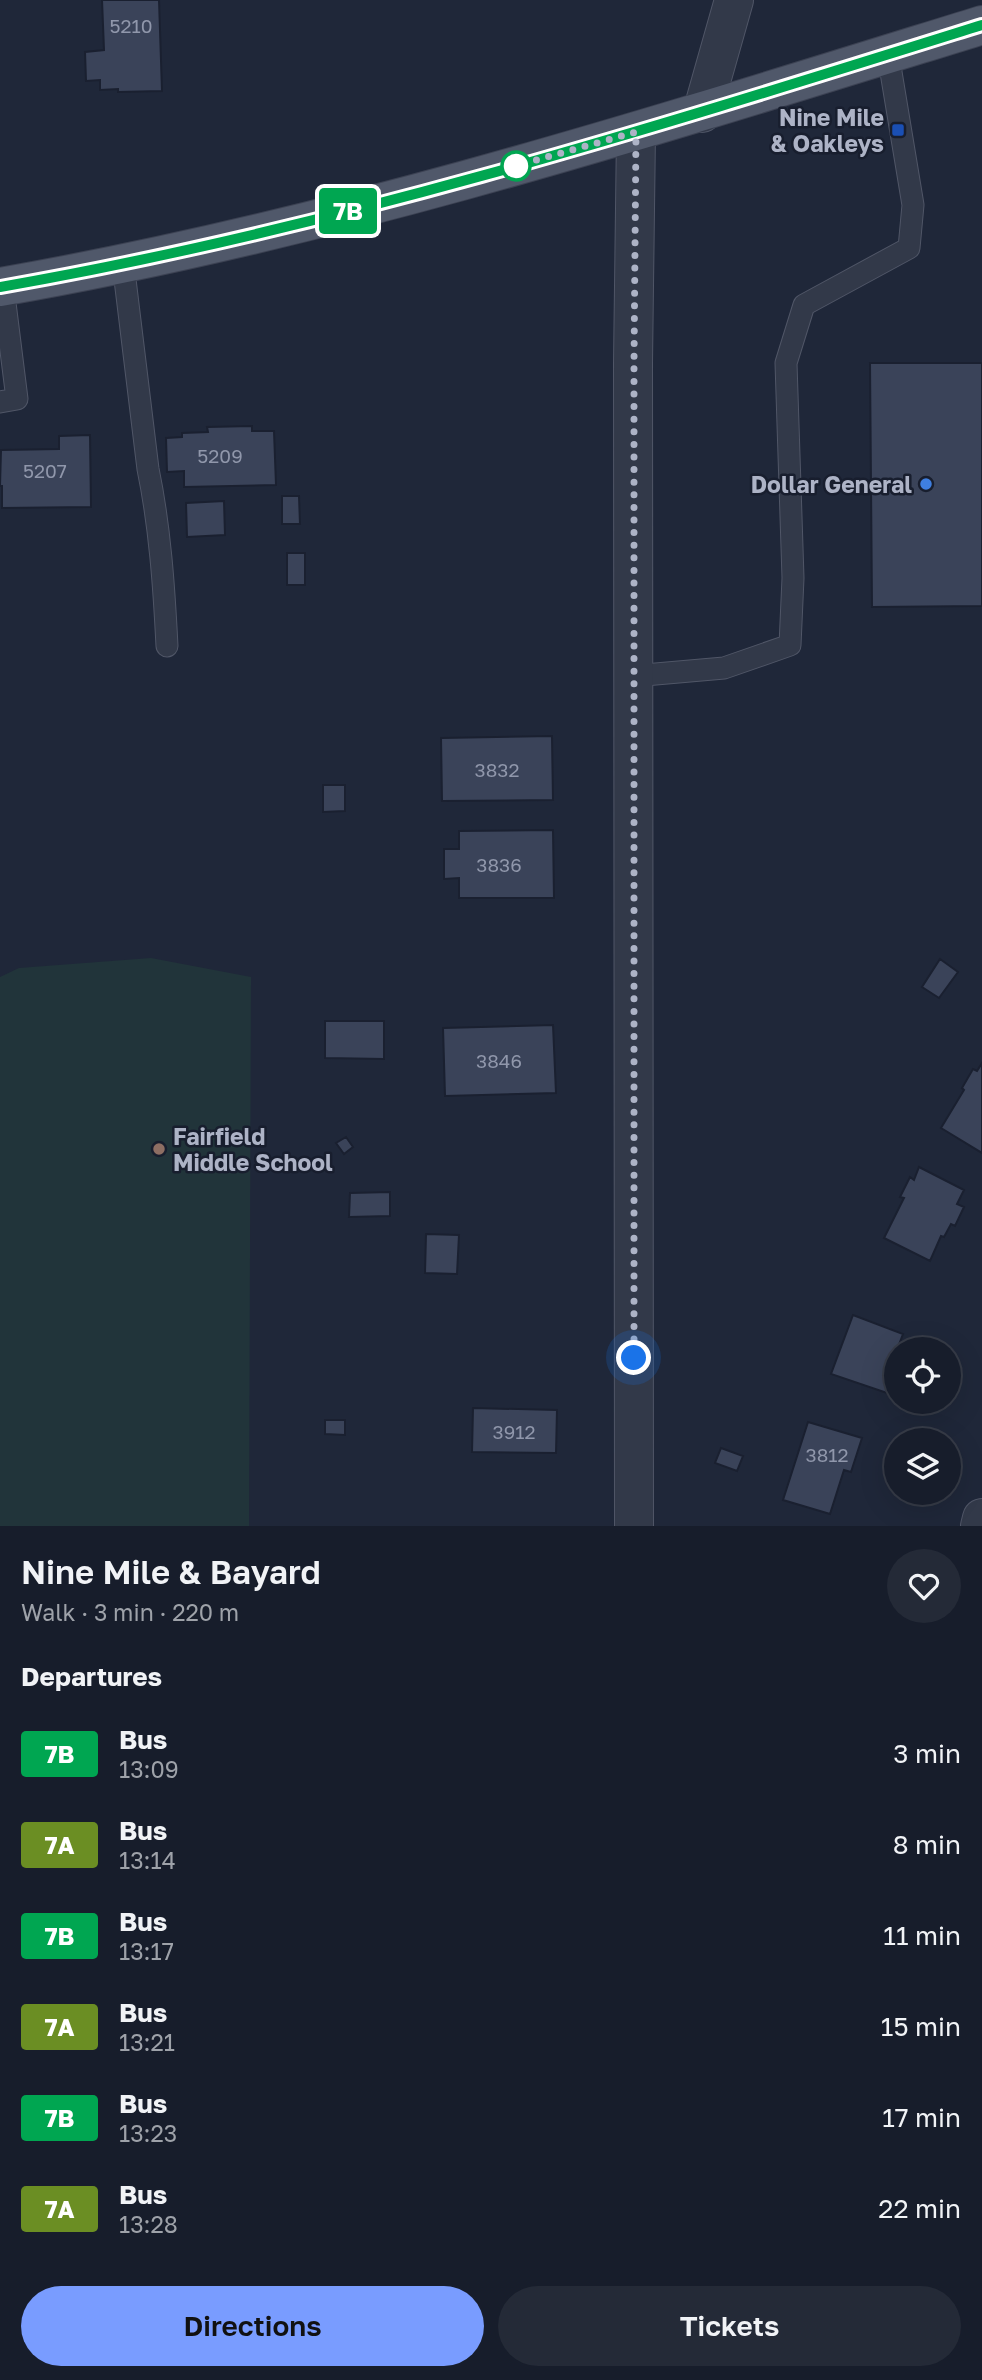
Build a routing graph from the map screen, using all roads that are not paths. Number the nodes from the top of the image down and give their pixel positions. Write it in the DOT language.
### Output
graph roads {
  1 [pos="734,0"];
  2 [pos="982,25"];
  3 [pos="888,54"];
  4 [pos="702,113"];
  5 [pos="636,132"];
  6 [pos="123,263"];
  7 [pos="2,287"];
  8 [pos="0,402"];
  9 [pos="167,646"];
  10 [pos="633,676"];
  11 [pos="982,1518"];
  12 [pos="634,1526"];
  13 [pos="980,1526"];
  1 -- 4 [label="street"];
  2 -- 3 [label="main road"];
  3 -- 4 [label="main road"];
  3 -- 10 [label="lane"];
  4 -- 5 [label="main road"];
  5 -- 6 [label="main road"];
  5 -- 10 [label="street"];
  6 -- 7 [label="main road"];
  6 -- 9 [label="lane"];
  7 -- 8 [label="lane"];
  10 -- 12 [label="street"];
  11 -- 13 [label="street"];
}
